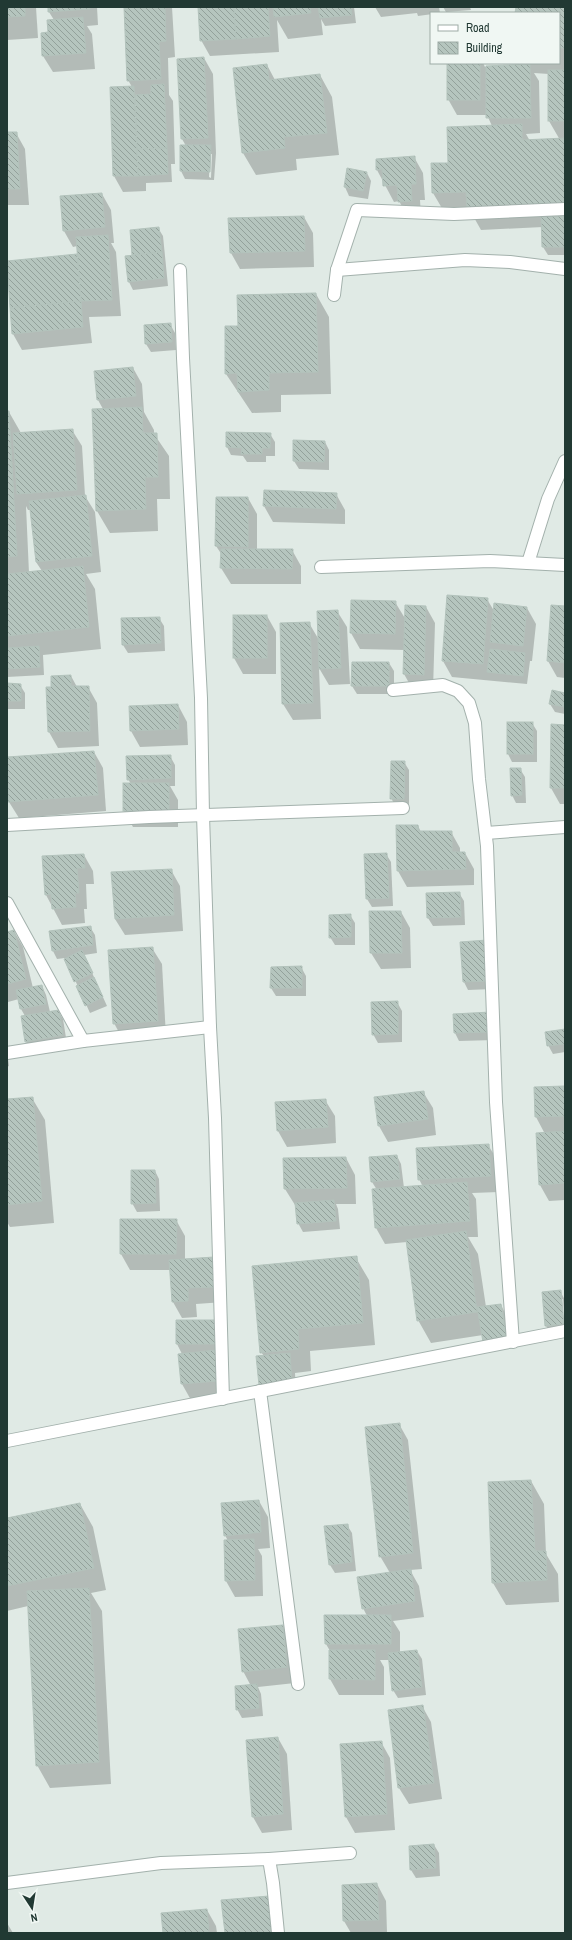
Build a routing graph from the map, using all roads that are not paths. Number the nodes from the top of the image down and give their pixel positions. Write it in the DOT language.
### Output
graph roads {
  1 [pos="565,209"];
  2 [pos="565,269"];
  3 [pos="180,270"];
  4 [pos="336,270"];
  5 [pos="334,295"];
  6 [pos="565,461"];
  7 [pos="528,563"];
  8 [pos="565,565"];
  9 [pos="321,567"];
  10 [pos="393,690"];
  11 [pos="403,808"];
  12 [pos="203,816"];
  13 [pos="7,825"];
  14 [pos="565,827"];
  15 [pos="486,833"];
  16 [pos="7,903"];
  17 [pos="210,1027"];
  18 [pos="83,1041"];
  19 [pos="7,1053"];
  20 [pos="565,1331"];
  21 [pos="513,1342"];
  22 [pos="260,1391"];
  23 [pos="223,1399"];
  24 [pos="7,1441"];
  25 [pos="298,1684"];
  26 [pos="350,1853"];
  27 [pos="269,1859"];
  28 [pos="7,1883"];
  29 [pos="278,1933"];
  1 -- 4 [label="street"];
  2 -- 4 [label="street"];
  3 -- 12 [label="street"];
  4 -- 5 [label="street"];
  6 -- 7 [label="street"];
  7 -- 8 [label="street"];
  7 -- 9 [label="street"];
  10 -- 15 [label="street"];
  11 -- 12 [label="street"];
  12 -- 13 [label="street"];
  12 -- 17 [label="street"];
  14 -- 15 [label="street"];
  15 -- 21 [label="street"];
  16 -- 18 [label="street"];
  17 -- 18 [label="street"];
  17 -- 23 [label="street"];
  18 -- 19 [label="street"];
  20 -- 21 [label="street"];
  21 -- 22 [label="street"];
  22 -- 23 [label="street"];
  22 -- 25 [label="street"];
  23 -- 24 [label="street"];
  26 -- 27 [label="street"];
  27 -- 28 [label="street"];
  27 -- 29 [label="street"];
}
